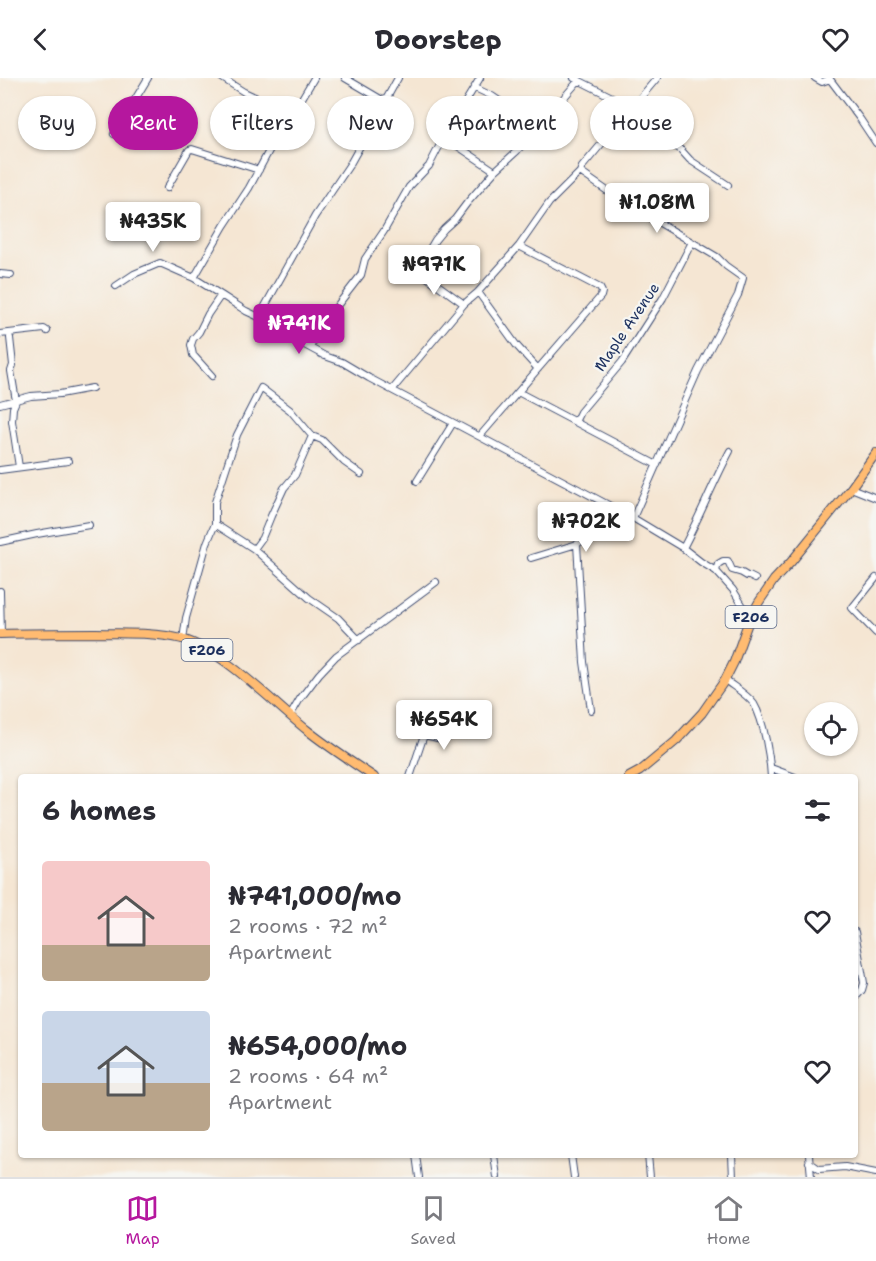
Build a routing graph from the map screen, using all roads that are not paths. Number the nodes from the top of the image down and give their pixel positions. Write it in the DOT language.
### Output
graph roads {
  1 [pos="148,78"];
  2 [pos="222,78"];
  3 [pos="314,78"];
  4 [pos="345,78"];
  5 [pos="399,78"];
  6 [pos="480,78"];
  7 [pos="657,78"];
  8 [pos="815,78"];
  9 [pos="830,78"];
  10 [pos="577,79"];
  11 [pos="475,88"];
  12 [pos="137,96"];
  13 [pos="252,96"];
  14 [pos="303,96"];
  15 [pos="377,96"];
  16 [pos="387,96"];
  17 [pos="470,96"];
  18 [pos="492,96"];
  19 [pos="563,96"];
  20 [pos="610,96"];
  21 [pos="642,96"];
  22 [pos="876,143"];
  23 [pos="270,150"];
  24 [pos="357,150"];
  25 [pos="437,150"];
  26 [pos="464,150"];
  27 [pos="518,150"];
  28 [pos="596,150"];
  29 [pos="681,150"];
  30 [pos="259,170"];
  31 [pos="495,171"];
  32 [pos="580,172"];
  33 [pos="728,185"];
  34 [pos="167,188"];
  35 [pos="692,242"];
  36 [pos="519,246"];
  37 [pos="0,274"];
  38 [pos="11,275"];
  39 [pos="194,278"];
  40 [pos="116,286"];
  41 [pos="478,292"];
  42 [pos="220,295"];
  43 [pos="464,304"];
  44 [pos="259,317"];
  45 [pos="47,331"];
  46 [pos="0,334"];
  47 [pos="10,338"];
  48 [pos="310,347"];
  49 [pos="538,369"];
  50 [pos="212,376"];
  51 [pos="92,388"];
  52 [pos="392,390"];
  53 [pos="518,392"];
  54 [pos="16,401"];
  55 [pos="0,404"];
  56 [pos="574,422"];
  57 [pos="453,423"];
  58 [pos="312,436"];
  59 [pos="480,436"];
  60 [pos="730,451"];
  61 [pos="876,453"];
  62 [pos="68,461"];
  63 [pos="657,465"];
  64 [pos="19,467"];
  65 [pos="0,470"];
  66 [pos="360,474"];
  67 [pos="417,481"];
  68 [pos="851,488"];
  69 [pos="876,498"];
  70 [pos="624,514"];
  71 [pos="633,518"];
  72 [pos="215,524"];
  73 [pos="89,525"];
  74 [pos="0,542"];
  75 [pos="578,544"];
  76 [pos="683,548"];
  77 [pos="254,549"];
  78 [pos="531,558"];
  79 [pos="716,571"];
  80 [pos="876,578"];
  81 [pos="755,579"];
  82 [pos="436,582"];
  83 [pos="0,591"];
  84 [pos="749,620"];
  85 [pos="876,633"];
  86 [pos="0,634"];
  87 [pos="183,639"];
  88 [pos="359,640"];
  89 [pos="725,680"];
  90 [pos="591,710"];
  91 [pos="290,716"];
  92 [pos="450,718"];
  93 [pos="771,768"];
  94 [pos="370,774"];
  95 [pos="411,774"];
  96 [pos="634,774"];
  97 [pos="771,774"];
  98 [pos="787,774"];
  99 [pos="858,949"];
  100 [pos="858,995"];
  101 [pos="416,1158"];
  102 [pos="494,1158"];
  103 [pos="571,1158"];
  104 [pos="648,1158"];
  105 [pos="732,1158"];
  106 [pos="809,1159"];
  107 [pos="876,1173"];
  108 [pos="419,1177"];
  109 [pos="497,1177"];
  110 [pos="574,1177"];
  111 [pos="650,1177"];
  112 [pos="733,1177"];
  113 [pos="811,1177"];
  1 -- 12 [label="street"];
  2 -- 13 [label="street"];
  3 -- 14 [label="street"];
  4 -- 15 [label="street"];
  5 -- 16 [label="street"];
  6 -- 11 [label="street"];
  7 -- 21 [label="street"];
  8 -- 9 [label="street"];
  9 -- 22 [label="street"];
  10 -- 19 [label="street"];
  10 -- 20 [label="street"];
  11 -- 17 [label="street"];
  11 -- 18 [label="street"];
  23 -- 30 [label="street"];
  24 -- 44 [label="street"];
  25 -- 48 [label="street"];
  26 -- 31 [label="street"];
  27 -- 31 [label="street"];
  28 -- 32 [label="street"];
  29 -- 33 [label="street"];
  30 -- 34 [label="street"];
  30 -- 39 [label="street"];
  31 -- 43 [label="street"];
  32 -- 35 [label="street"];
  32 -- 36 [label="street"];
  35 -- 56 [label="street, Maple Avenue"];
  35 -- 63 [label="street"];
  36 -- 41 [label="street"];
  36 -- 49 [label="street"];
  37 -- 38 [label="street"];
  39 -- 40 [label="street"];
  39 -- 42 [label="street"];
  41 -- 43 [label="street"];
  41 -- 49 [label="street"];
  42 -- 44 [label="street"];
  42 -- 50 [label="street"];
  43 -- 52 [label="street"];
  44 -- 48 [label="street"];
  45 -- 46 [label="street"];
  47 -- 54 [label="street"];
  48 -- 52 [label="street"];
  49 -- 53 [label="street"];
  51 -- 54 [label="street"];
  52 -- 57 [label="street"];
  53 -- 56 [label="street"];
  53 -- 59 [label="street"];
  54 -- 55 [label="street"];
  54 -- 64 [label="street"];
  56 -- 63 [label="street"];
  57 -- 59 [label="street"];
  57 -- 67 [label="street"];
  58 -- 66 [label="street"];
  58 -- 72 [label="street"];
  58 -- 77 [label="street"];
  59 -- 70 [label="street"];
  60 -- 76 [label="street"];
  61 -- 68 [label="main road, F206"];
  62 -- 64 [label="street"];
  63 -- 71 [label="street"];
  64 -- 65 [label="street"];
  68 -- 69 [label="street"];
  68 -- 84 [label="main road, F206"];
  70 -- 71 [label="street"];
  70 -- 75 [label="street"];
  71 -- 76 [label="street"];
  72 -- 77 [label="street"];
  72 -- 87 [label="street"];
  73 -- 74 [label="street"];
  75 -- 78 [label="street"];
  75 -- 90 [label="street"];
  76 -- 79 [label="street"];
  77 -- 88 [label="street"];
  79 -- 81 [label="street"];
  79 -- 84 [label="street"];
  80 -- 85 [label="street"];
  82 -- 88 [label="street"];
  83 -- 86 [label="street"];
  84 -- 89 [label="main road, F206"];
  86 -- 87 [label="main road, F206"];
  87 -- 91 [label="main road, F206"];
  88 -- 91 [label="street"];
  89 -- 93 [label="street"];
  89 -- 96 [label="main road, F206"];
  91 -- 94 [label="main road, F206"];
  92 -- 95 [label="street"];
  93 -- 97 [label="street"];
  93 -- 98 [label="street"];
  99 -- 100 [label="street"];
  101 -- 108 [label="street"];
  102 -- 109 [label="street"];
  103 -- 110 [label="street"];
  104 -- 111 [label="street"];
  105 -- 112 [label="street"];
  106 -- 107 [label="street"];
  106 -- 113 [label="street"];
}
